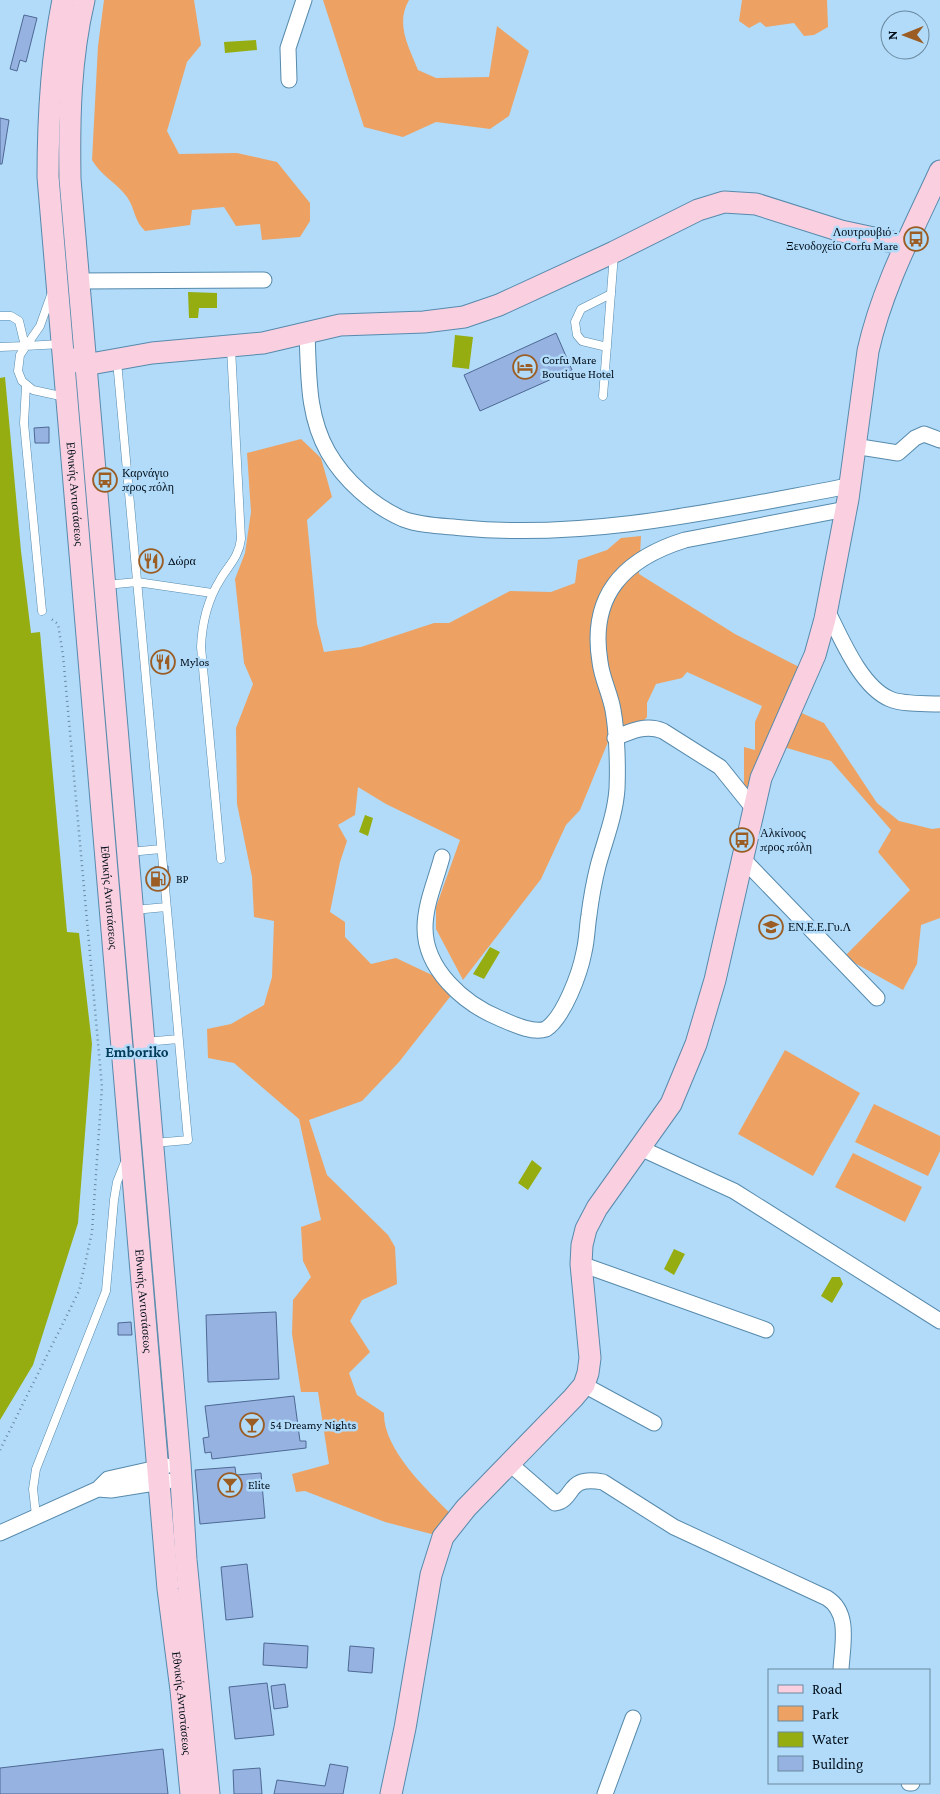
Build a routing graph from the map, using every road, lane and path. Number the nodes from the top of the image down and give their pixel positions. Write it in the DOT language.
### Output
graph roads {
  1 [pos="63,0"];
  2 [pos="84,0"];
  3 [pos="304,0"];
  4 [pos="289,80"];
  5 [pos="940,171"];
  6 [pos="933,205"];
  7 [pos="906,245"];
  8 [pos="614,252"];
  9 [pos="56,275"];
  10 [pos="264,280"];
  11 [pos="79,281"];
  12 [pos="611,294"];
  13 [pos="0,316"];
  14 [pos="307,334"];
  15 [pos="61,344"];
  16 [pos="25,346"];
  17 [pos="231,346"];
  18 [pos="0,347"];
  19 [pos="607,347"];
  20 [pos="117,359"];
  21 [pos="85,366"];
  22 [pos="26,386"];
  23 [pos="603,396"];
  24 [pos="66,397"];
  25 [pos="940,440"];
  26 [pos="854,446"];
  27 [pos="849,486"];
  28 [pos="846,509"];
  29 [pos="137,582"];
  30 [pos="104,585"];
  31 [pos="212,593"];
  32 [pos="827,610"];
  33 [pos="42,611"];
  34 [pos="940,704"];
  35 [pos="615,738"];
  36 [pos="753,808"];
  37 [pos="161,848"];
  38 [pos="127,852"];
  39 [pos="442,857"];
  40 [pos="742,857"];
  41 [pos="221,860"];
  42 [pos="166,907"];
  43 [pos="132,910"];
  44 [pos="877,998"];
  45 [pos="178,1039"];
  46 [pos="143,1042"];
  47 [pos="152,1143"];
  48 [pos="130,1146"];
  49 [pos="640,1148"];
  50 [pos="581,1264"];
  51 [pos="940,1321"];
  52 [pos="766,1330"];
  53 [pos="584,1385"];
  54 [pos="654,1424"];
  55 [pos="0,1450"];
  56 [pos="510,1464"];
  57 [pos="180,1471"];
  58 [pos="159,1475"];
  59 [pos="36,1515"];
  60 [pos="0,1533"];
  61 [pos="841,1669"];
  62 [pos="633,1718"];
  63 [pos="191,1794"];
  64 [pos="209,1794"];
  65 [pos="392,1794"];
  66 [pos="605,1794"];
  1 -- 9 [label="main road, Εθνικής Αντιστάσεως"];
  2 -- 11 [label="main road, Εθνικής Αντιστάσεως"];
  3 -- 4 [label="street"];
  5 -- 6 [label="main road"];
  6 -- 7 [label="main road"];
  7 -- 8 [label="main road"];
  7 -- 26 [label="main road"];
  8 -- 12 [label="lane"];
  8 -- 14 [label="main road"];
  9 -- 15 [label="main road, Εθνικής Αντιστάσεως"];
  9 -- 16 [label="lane"];
  10 -- 11 [label="street"];
  11 -- 21 [label="main road, Εθνικής Αντιστάσεως"];
  12 -- 19 [label="lane"];
  12 -- 19 [label="lane"];
  13 -- 16 [label="lane"];
  14 -- 17 [label="main road"];
  14 -- 27 [label="street"];
  15 -- 16 [label="lane"];
  15 -- 21 [label="main road"];
  15 -- 24 [label="main road, Εθνικής Αντιστάσεως"];
  16 -- 18 [label="lane"];
  16 -- 22 [label="lane"];
  17 -- 20 [label="main road"];
  17 -- 31 [label="lane"];
  19 -- 23 [label="lane"];
  20 -- 21 [label="main road"];
  20 -- 29 [label="lane"];
  21 -- 30 [label="main road, Εθνικής Αντιστάσεως"];
  22 -- 24 [label="lane"];
  22 -- 33 [label="lane"];
  24 -- 48 [label="main road, Εθνικής Αντιστάσεως"];
  25 -- 26 [label="street"];
  26 -- 27 [label="main road"];
  27 -- 28 [label="main road"];
  28 -- 32 [label="main road"];
  28 -- 35 [label="street"];
  29 -- 30 [label="lane"];
  29 -- 31 [label="lane"];
  29 -- 37 [label="lane"];
  30 -- 38 [label="main road, Εθνικής Αντιστάσεως"];
  31 -- 41 [label="lane"];
  32 -- 34 [label="street"];
  32 -- 36 [label="main road"];
  33 -- 55 [label="path"];
  35 -- 36 [label="street"];
  35 -- 39 [label="street"];
  36 -- 40 [label="main road"];
  37 -- 38 [label="lane"];
  37 -- 42 [label="lane"];
  38 -- 43 [label="main road, Εθνικής Αντιστάσεως"];
  40 -- 44 [label="street"];
  40 -- 49 [label="main road"];
  42 -- 43 [label="lane"];
  42 -- 45 [label="lane"];
  43 -- 46 [label="main road, Εθνικής Αντιστάσεως"];
  45 -- 46 [label="lane"];
  45 -- 47 [label="lane"];
  46 -- 47 [label="main road, Εθνικής Αντιστάσεως"];
  47 -- 57 [label="main road, Εθνικής Αντιστάσεως"];
  48 -- 58 [label="main road, Εθνικής Αντιστάσεως"];
  48 -- 59 [label="lane"];
  49 -- 50 [label="main road"];
  49 -- 51 [label="street"];
  50 -- 52 [label="street"];
  50 -- 53 [label="main road"];
  53 -- 54 [label="street"];
  53 -- 56 [label="main road"];
  56 -- 61 [label="street"];
  56 -- 65 [label="main road"];
  57 -- 58 [label="street"];
  57 -- 64 [label="main road, Εθνικής Αντιστάσεως"];
  58 -- 59 [label="street"];
  58 -- 63 [label="main road, Εθνικής Αντιστάσεως"];
  59 -- 60 [label="street"];
  62 -- 66 [label="street"];
}
